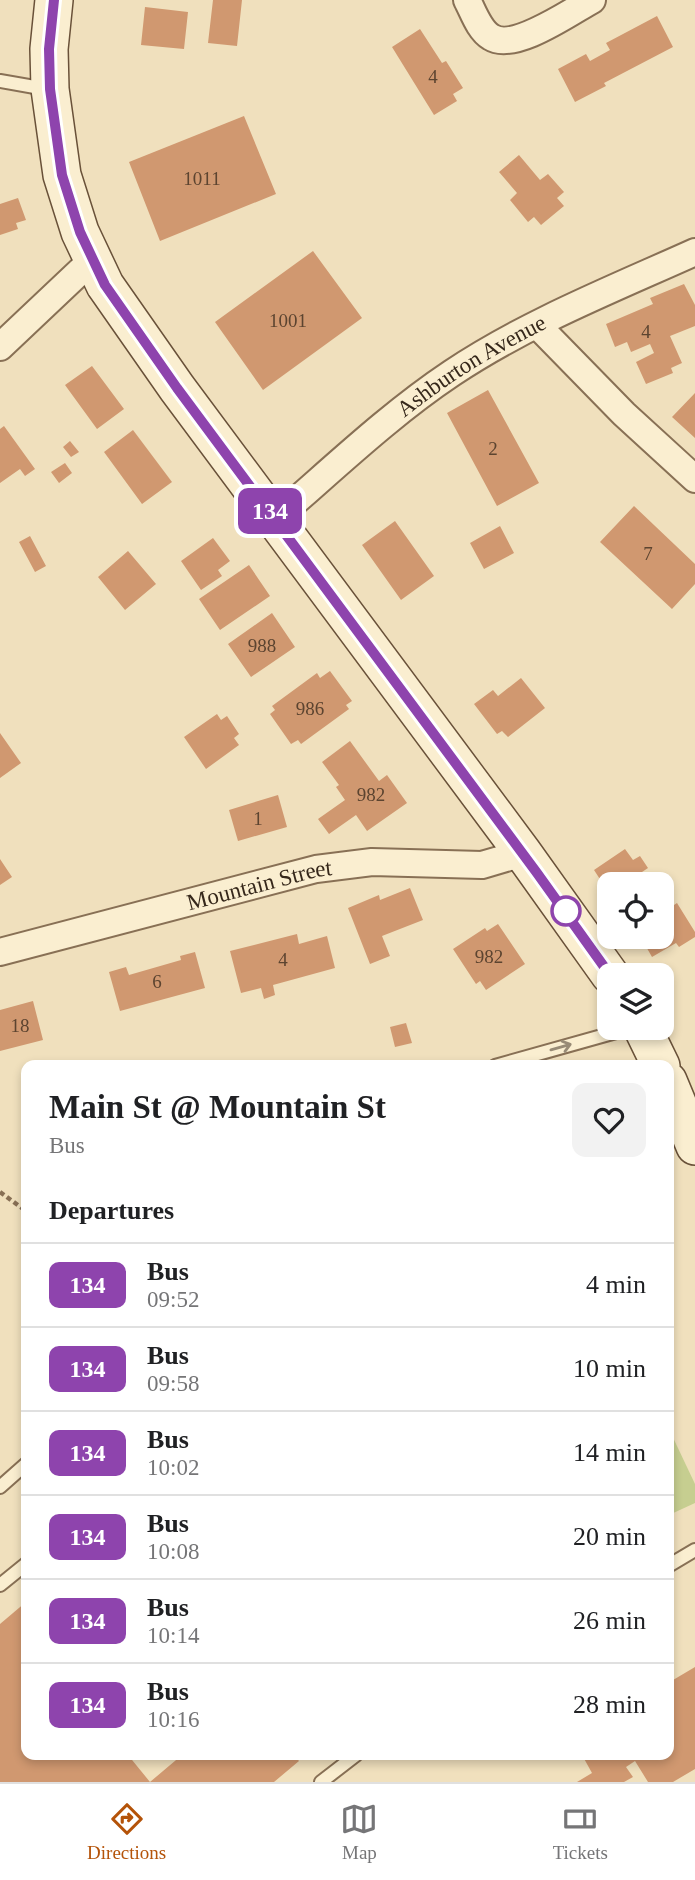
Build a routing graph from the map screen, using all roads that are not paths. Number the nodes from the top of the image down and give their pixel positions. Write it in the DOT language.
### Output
graph roads {
  1 [pos="54,0"];
  2 [pos="467,0"];
  3 [pos="592,0"];
  4 [pos="0,81"];
  5 [pos="50,89"];
  6 [pos="695,252"];
  7 [pos="92,260"];
  8 [pos="537,325"];
  9 [pos="0,346"];
  10 [pos="695,479"];
  11 [pos="275,519"];
  12 [pos="523,853"];
  13 [pos="0,952"];
  14 [pos="601,963"];
  15 [pos="597,1037"];
  16 [pos="648,1040"];
  17 [pos="516,1060"];
  18 [pos="658,1060"];
  19 [pos="674,1095"];
  20 [pos="695,1146"];
  21 [pos="21,1468"];
  22 [pos="0,1487"];
  23 [pos="695,1550"];
  24 [pos="674,1562"];
  25 [pos="21,1568"];
  26 [pos="0,1585"];
  27 [pos="350,1760"];
  28 [pos="321,1782"];
  1 -- 5 [label="main road"];
  2 -- 3 [label="street"];
  4 -- 5 [label="lane"];
  5 -- 7 [label="main road"];
  6 -- 8 [label="street, Ashburton Avenue"];
  7 -- 9 [label="street"];
  7 -- 11 [label="main road"];
  8 -- 10 [label="street"];
  8 -- 11 [label="street, Ashburton Avenue"];
  11 -- 12 [label="main road"];
  12 -- 13 [label="street, Mountain Street"];
  12 -- 14 [label="main road"];
  17 -- 15 [label="lane, one-way"];
  16 -- 18 [label="main road"];
  19 -- 20 [label="main road"];
  21 -- 22 [label="lane"];
  23 -- 24 [label="lane"];
  25 -- 26 [label="lane"];
  27 -- 28 [label="lane"];
}
